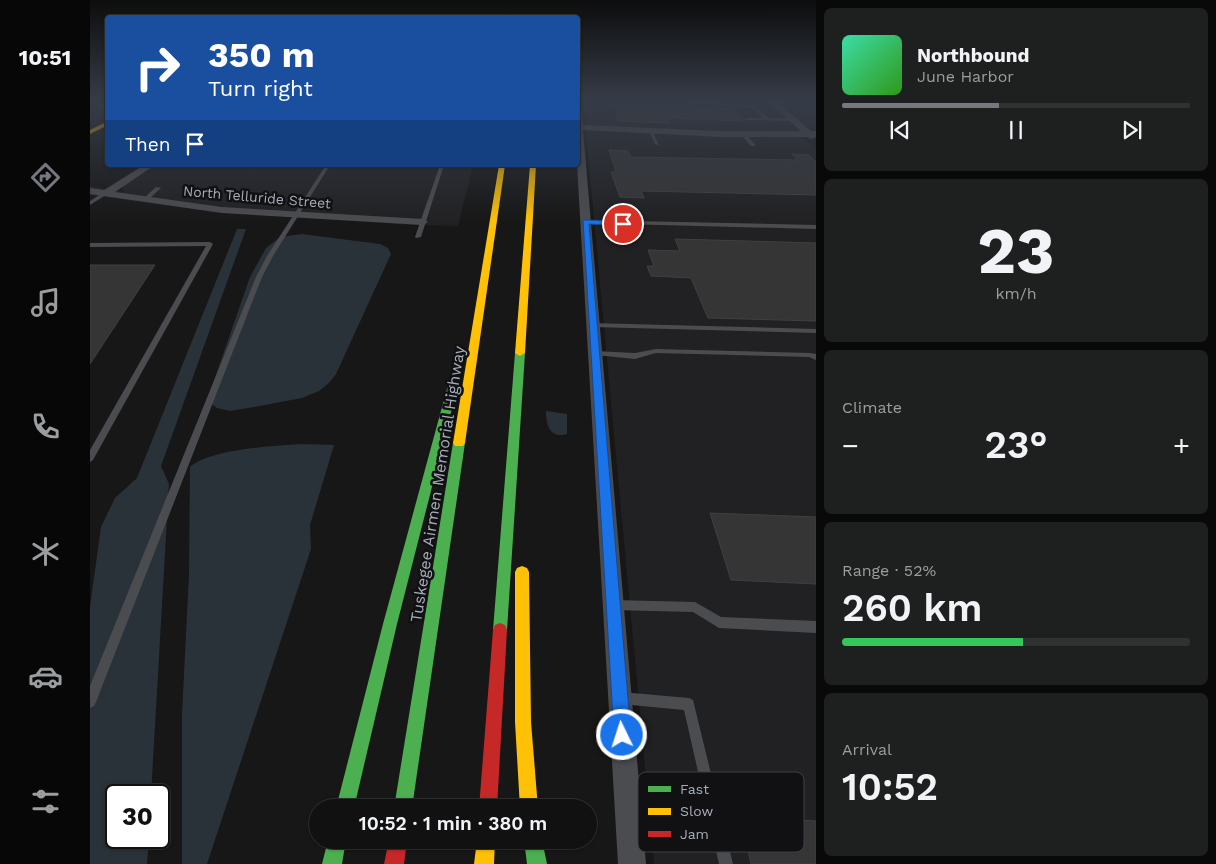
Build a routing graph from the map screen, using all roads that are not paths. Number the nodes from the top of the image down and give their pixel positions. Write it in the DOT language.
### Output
graph roads {
  1 [pos="750,141"];
  2 [pos="753,145"];
  3 [pos="580,149"];
  4 [pos="147,167"];
  5 [pos="327,167"];
  6 [pos="441,167"];
  7 [pos="502,167"];
  8 [pos="532,167"];
  9 [pos="158,188"];
  10 [pos="90,191"];
  11 [pos="106,193"];
  12 [pos="146,199"];
  13 [pos="90,203"];
  14 [pos="296,215"];
  15 [pos="423,222"];
  16 [pos="585,222"];
  17 [pos="816,227"];
  18 [pos="418,237"];
  19 [pos="90,244"];
  20 [pos="488,253"];
  21 [pos="524,304"];
  22 [pos="593,325"];
  23 [pos="816,331"];
  24 [pos="595,353"];
  25 [pos="461,356"];
  26 [pos="816,357"];
  27 [pos="456,375"];
  28 [pos="90,458"];
  29 [pos="522,490"];
  30 [pos="522,557"];
  31 [pos="613,605"];
  32 [pos="816,627"];
  33 [pos="620,698"];
  34 [pos="90,702"];
  35 [pos="705,772"];
  36 [pos="347,799"];
  37 [pos="404,799"];
  38 [pos="489,799"];
  39 [pos="528,799"];
  40 [pos="335,849"];
  41 [pos="396,849"];
  42 [pos="485,849"];
  43 [pos="534,849"];
  44 [pos="332,864"];
  45 [pos="394,864"];
  46 [pos="484,864"];
  47 [pos="537,864"];
  48 [pos="632,864"];
  1 -- 2 [label="lane"];
  3 -- 16 [label="street"];
  4 -- 11 [label="street"];
  5 -- 14 [label="lane"];
  6 -- 15 [label="lane"];
  7 -- 20 [label="main road, Tuskegee Airmen Memorial Highway"];
  8 -- 21 [label="main road"];
  9 -- 12 [label="lane"];
  10 -- 11 [label="street, North Telluride Street"];
  11 -- 12 [label="street, North Telluride Street"];
  11 -- 13 [label="lane"];
  12 -- 14 [label="street, North Telluride Street"];
  14 -- 15 [label="street, North Telluride Street"];
  14 -- 34 [label="lane"];
  15 -- 18 [label="lane"];
  16 -- 17 [label="lane"];
  16 -- 22 [label="street"];
  19 -- 28 [label="lane"];
  20 -- 25 [label="main road"];
  20 -- 37 [label="main road, Tuskegee Airmen Memorial Highway"];
  21 -- 29 [label="main road"];
  21 -- 38 [label="main road"];
  22 -- 23 [label="lane"];
  22 -- 24 [label="street"];
  24 -- 26 [label="lane"];
  24 -- 31 [label="street"];
  27 -- 36 [label="main road"];
  30 -- 39 [label="main road"];
  31 -- 32 [label="lane"];
  31 -- 33 [label="street"];
  33 -- 35 [label="lane"];
  33 -- 48 [label="street"];
  40 -- 44 [label="main road"];
  41 -- 45 [label="main road"];
  42 -- 46 [label="main road"];
  43 -- 47 [label="main road"];
}
